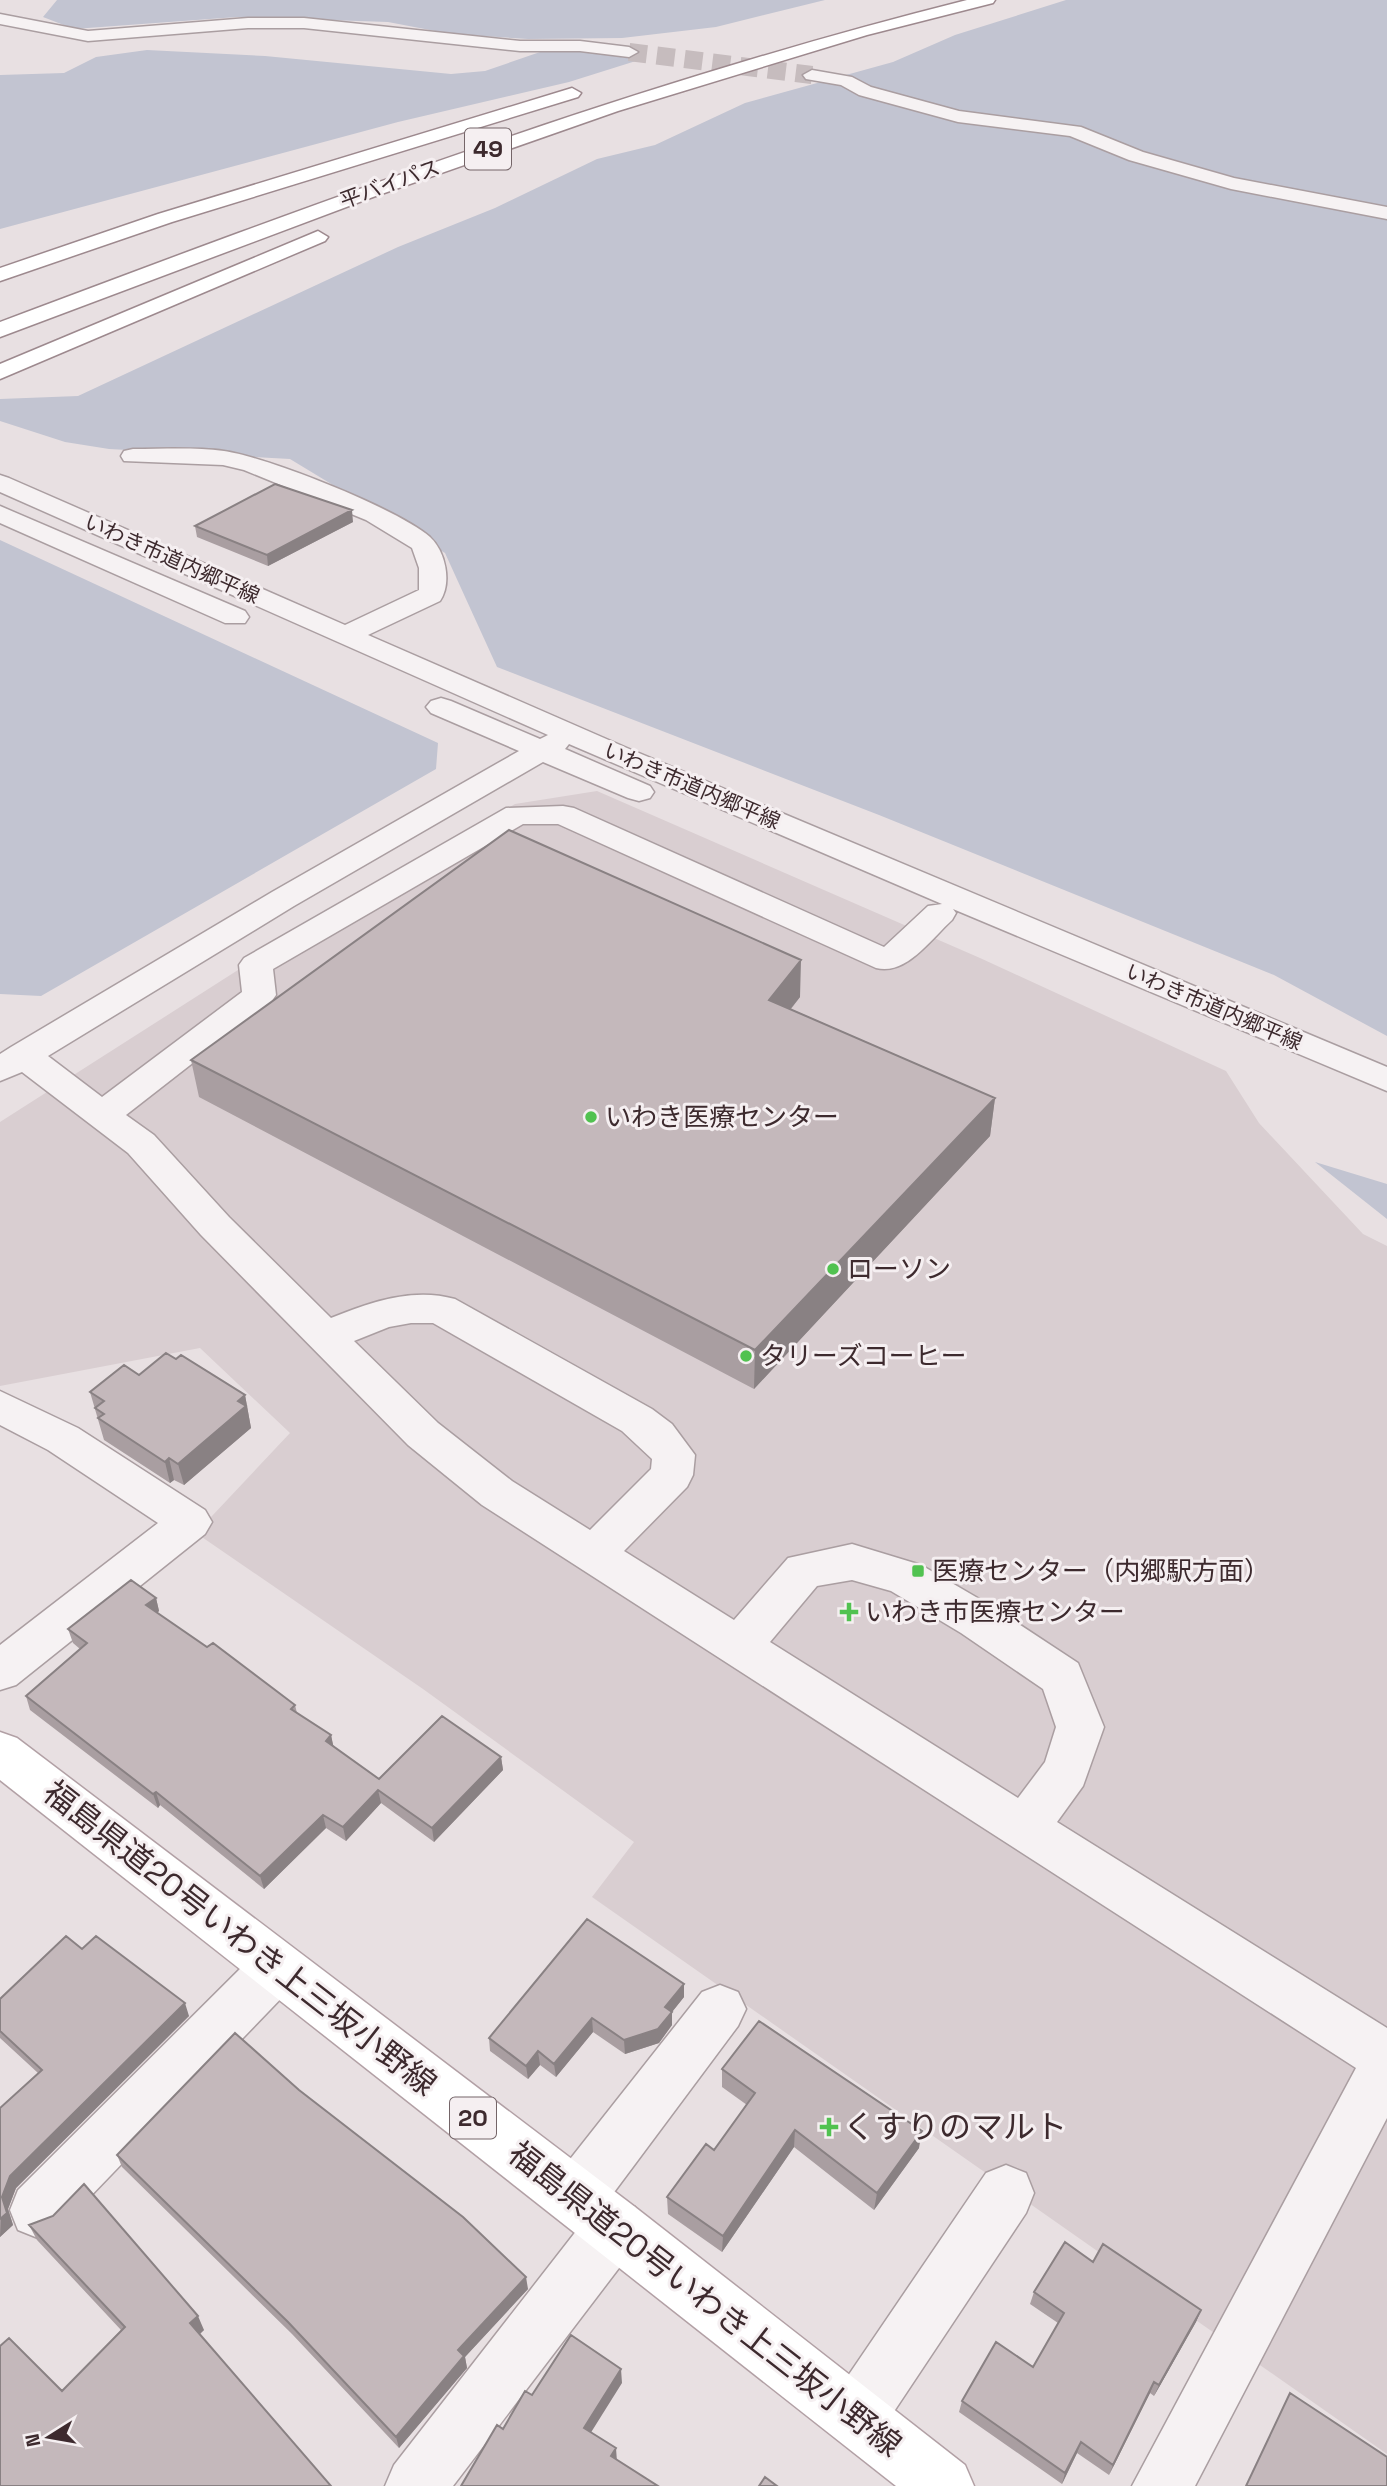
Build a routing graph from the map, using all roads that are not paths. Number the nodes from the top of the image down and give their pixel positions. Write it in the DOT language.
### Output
graph roads {
  1 [pos="987,0"];
  2 [pos="920,7"];
  3 [pos="0,19"];
  4 [pos="629,52"];
  5 [pos="812,75"];
  6 [pos="593,86"];
  7 [pos="423,193"];
  8 [pos="1387,213"];
  9 [pos="335,229"];
  10 [pos="0,275"];
  11 [pos="0,314"];
  12 [pos="0,330"];
  13 [pos="0,372"];
  14 [pos="133,456"];
  15 [pos="0,483"];
  16 [pos="0,514"];
  17 [pos="344,636"];
  18 [pos="570,733"];
  19 [pos="540,752"];
  20 [pos="940,913"];
  21 [pos="12,1062"];
  22 [pos="1387,1080"];
  23 [pos="1387,1105"];
  24 [pos="102,1115"];
  25 [pos="327,1336"];
  26 [pos="0,1406"];
  27 [pos="593,1555"];
  28 [pos="738,1647"];
  29 [pos="0,1671"];
  30 [pos="0,1752"];
  31 [pos="1024,1828"];
  32 [pos="277,1967"];
  33 [pos="720,2009"];
  34 [pos="1387,2058"];
  35 [pos="1387,2064"];
  36 [pos="1006,2193"];
  37 [pos="38,2210"];
  38 [pos="596,2212"];
  39 [pos="856,2416"];
  40 [pos="415,2486"];
  41 [pos="944,2486"];
  42 [pos="1161,2486"];
  1 -- 2 [label="main road, 平バイパス / 49"];
  2 -- 7 [label="main road"];
  2 -- 11 [label="main road, 平バイパス / 49"];
  2 -- 12 [label="main road, 平バイパス / 49"];
  3 -- 4 [label="street"];
  5 -- 8 [label="street"];
  6 -- 10 [label="main road"];
  9 -- 13 [label="main road"];
  14 -- 17 [label="street"];
  15 -- 17 [label="street, いわき市道内郷平線"];
  16 -- 19 [label="street, いわき市道内郷平線"];
  17 -- 18 [label="street, いわき市道内郷平線"];
  18 -- 19 [label="street"];
  18 -- 22 [label="street, いわき市道内郷平線"];
  19 -- 20 [label="street, いわき市道内郷平線"];
  19 -- 21 [label="street"];
  20 -- 23 [label="street, いわき市道内郷平線"];
  20 -- 24 [label="street"];
  21 -- 24 [label="street"];
  24 -- 25 [label="street"];
  25 -- 27 [label="street"];
  25 -- 27 [label="street"];
  26 -- 29 [label="street"];
  27 -- 28 [label="street"];
  28 -- 31 [label="street"];
  28 -- 31 [label="street"];
  30 -- 32 [label="main road, 福島県道20号いわき上三坂小野線 / 20"];
  31 -- 34 [label="street"];
  32 -- 37 [label="street"];
  32 -- 38 [label="main road, 福島県道20号いわき上三坂小野線 / 20"];
  33 -- 38 [label="street"];
  35 -- 42 [label="street"];
  36 -- 39 [label="street"];
  38 -- 39 [label="main road, 福島県道20号いわき上三坂小野線 / 20"];
  38 -- 40 [label="street"];
  39 -- 41 [label="main road, 福島県道20号いわき上三坂小野線 / 20"];
}
